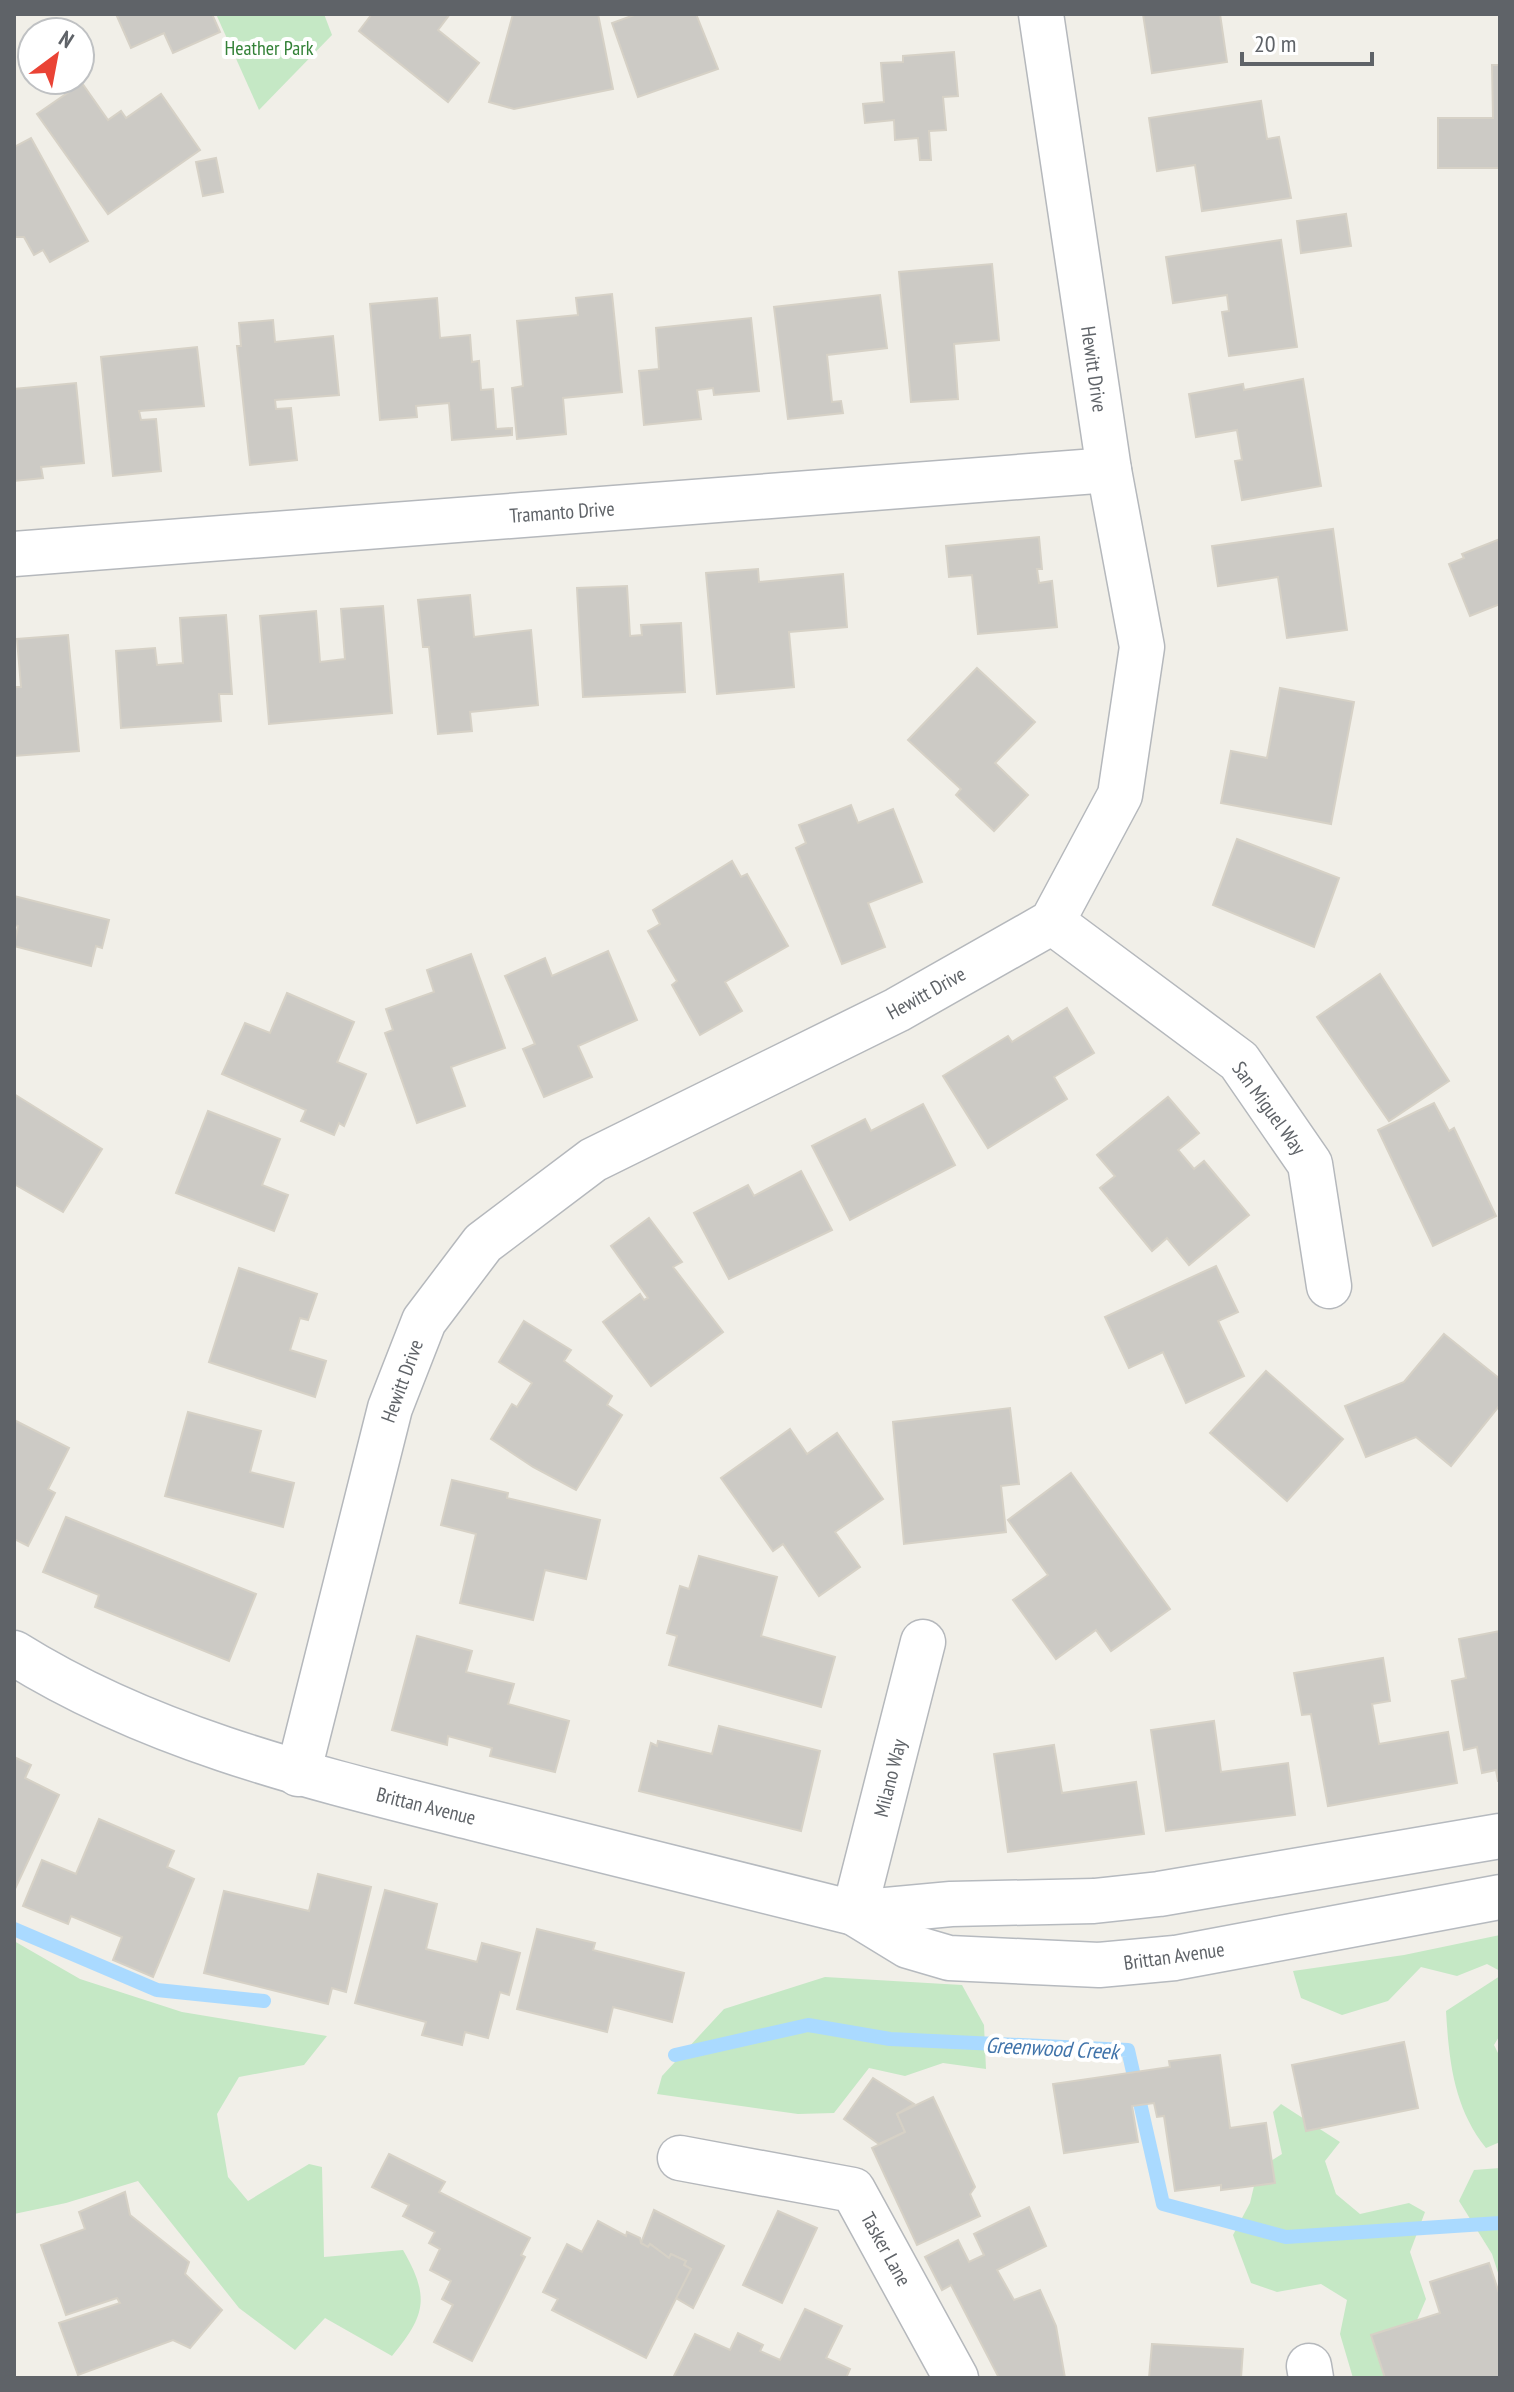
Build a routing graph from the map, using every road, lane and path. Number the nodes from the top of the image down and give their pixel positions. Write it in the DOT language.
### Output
graph roads {
  1 [pos="1041,14"];
  2 [pos="1109,470"];
  3 [pos="14,554"];
  4 [pos="1052,922"];
  5 [pos="1329,1286"];
  6 [pos="923,1642"];
  7 [pos="14,1653"];
  8 [pos="298,1774"];
  9 [pos="1500,1836"];
  10 [pos="1500,1897"];
  11 [pos="854,1913"];
  12 [pos="680,2158"];
  13 [pos="956,2378"];
  1 -- 2 [label="street, Hewitt Drive"];
  2 -- 3 [label="street, Tramanto Drive"];
  2 -- 4 [label="street, Hewitt Drive"];
  4 -- 5 [label="street, San Miguel Way"];
  4 -- 8 [label="street, Hewitt Drive"];
  6 -- 11 [label="street, Milano Way"];
  7 -- 8 [label="street, Brittan Avenue"];
  8 -- 11 [label="street, Brittan Avenue"];
  9 -- 11 [label="street, Brittan Avenue"];
  10 -- 11 [label="street, Brittan Avenue"];
  12 -- 13 [label="street, Tasker Lane"];
}
